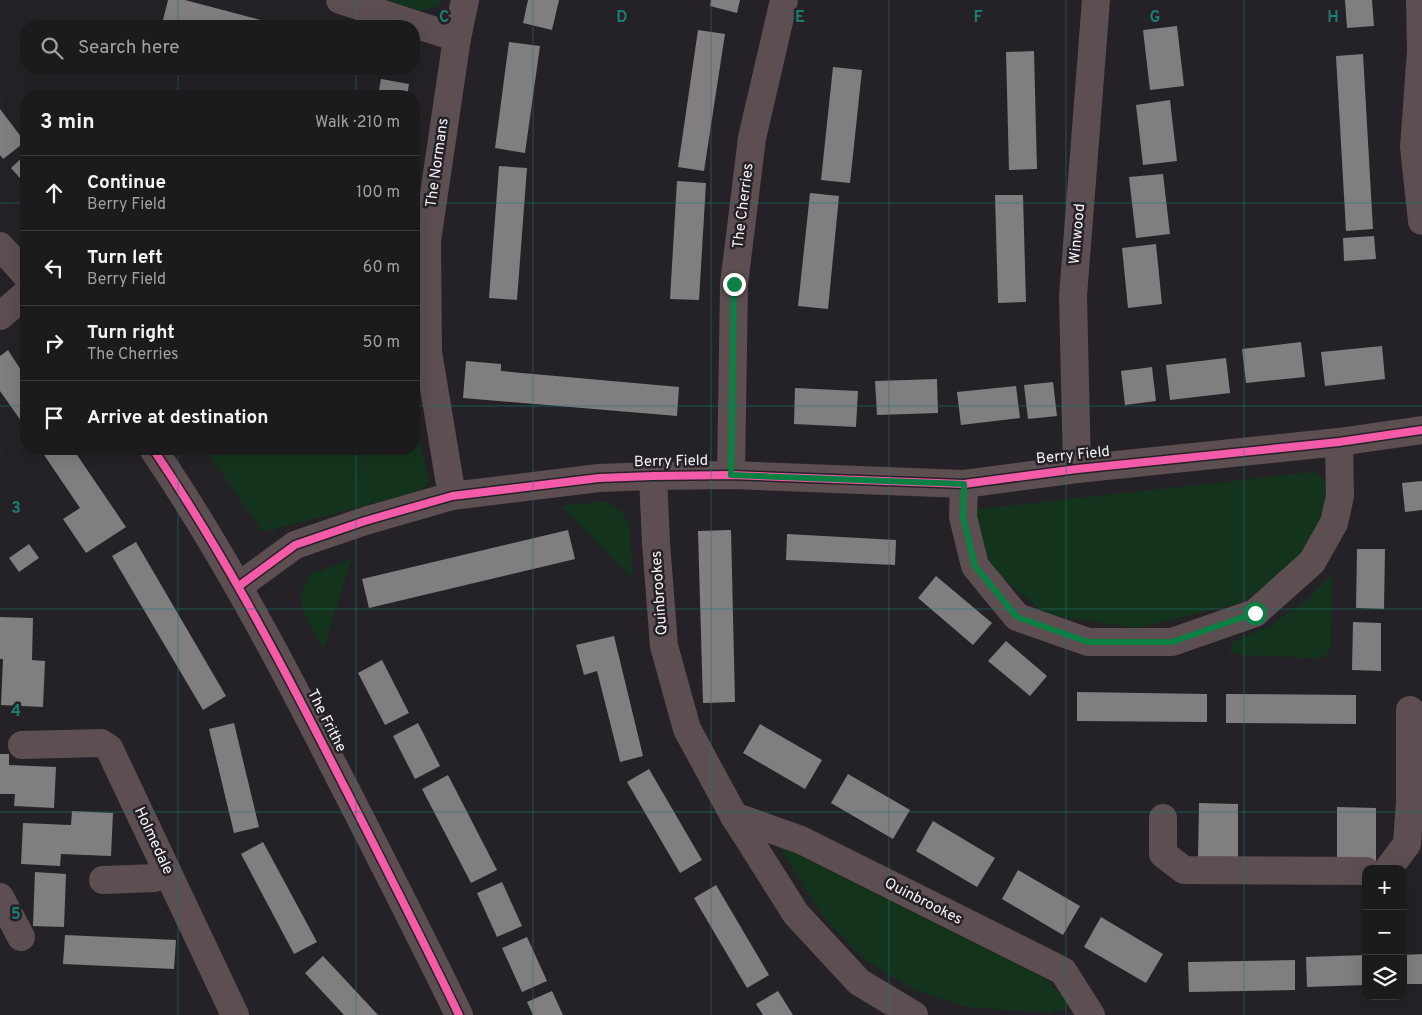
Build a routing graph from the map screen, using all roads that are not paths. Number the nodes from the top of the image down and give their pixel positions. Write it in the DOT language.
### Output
graph roads {
  1 [pos="340,0"];
  2 [pos="466,0"];
  3 [pos="784,0"];
  4 [pos="1096,0"];
  5 [pos="1420,0"];
  6 [pos="402,20"];
  7 [pos="420,26"];
  8 [pos="457,38"];
  9 [pos="1422,221"];
  10 [pos="0,246"];
  11 [pos="20,268"];
  12 [pos="20,299"];
  13 [pos="0,316"];
  14 [pos="1422,430"];
  15 [pos="1339,442"];
  16 [pos="157,455"];
  17 [pos="1077,469"];
  18 [pos="731,475"];
  19 [pos="653,476"];
  20 [pos="964,484"];
  21 [pos="452,496"];
  22 [pos="239,586"];
  23 [pos="1410,710"];
  24 [pos="22,745"];
  25 [pos="1416,802"];
  26 [pos="734,816"];
  27 [pos="1163,818"];
  28 [pos="1391,865"];
  29 [pos="168,871"];
  30 [pos="1362,871"];
  31 [pos="103,880"];
  32 [pos="0,897"];
  33 [pos="21,937"];
  34 [pos="235,1015"];
  35 [pos="459,1015"];
  36 [pos="914,1015"];
  37 [pos="1091,1015"];
  1 -- 6 [label="street"];
  2 -- 8 [label="street, The Normans"];
  3 -- 18 [label="street, The Cherries"];
  4 -- 17 [label="street, Winwood"];
  5 -- 9 [label="street"];
  7 -- 8 [label="street"];
  8 -- 21 [label="street, The Normans"];
  10 -- 11 [label="street"];
  12 -- 13 [label="street"];
  14 -- 15 [label="street, Berry Field"];
  15 -- 17 [label="street, Berry Field"];
  15 -- 20 [label="street"];
  16 -- 22 [label="street, The Frithe"];
  17 -- 20 [label="street, Berry Field"];
  18 -- 19 [label="street, Berry Field"];
  18 -- 20 [label="street, Berry Field"];
  19 -- 21 [label="street, Berry Field"];
  19 -- 26 [label="street, Quinbrookes"];
  21 -- 22 [label="street, Berry Field"];
  22 -- 35 [label="street, The Frithe"];
  23 -- 25 [label="street"];
  24 -- 29 [label="street, Holmedale"];
  25 -- 28 [label="street"];
  26 -- 36 [label="street, Quinbrookes"];
  26 -- 37 [label="street, Quinbrookes"];
  27 -- 30 [label="street"];
  29 -- 31 [label="street"];
  29 -- 34 [label="street, Holmedale"];
  32 -- 33 [label="street"];
}
